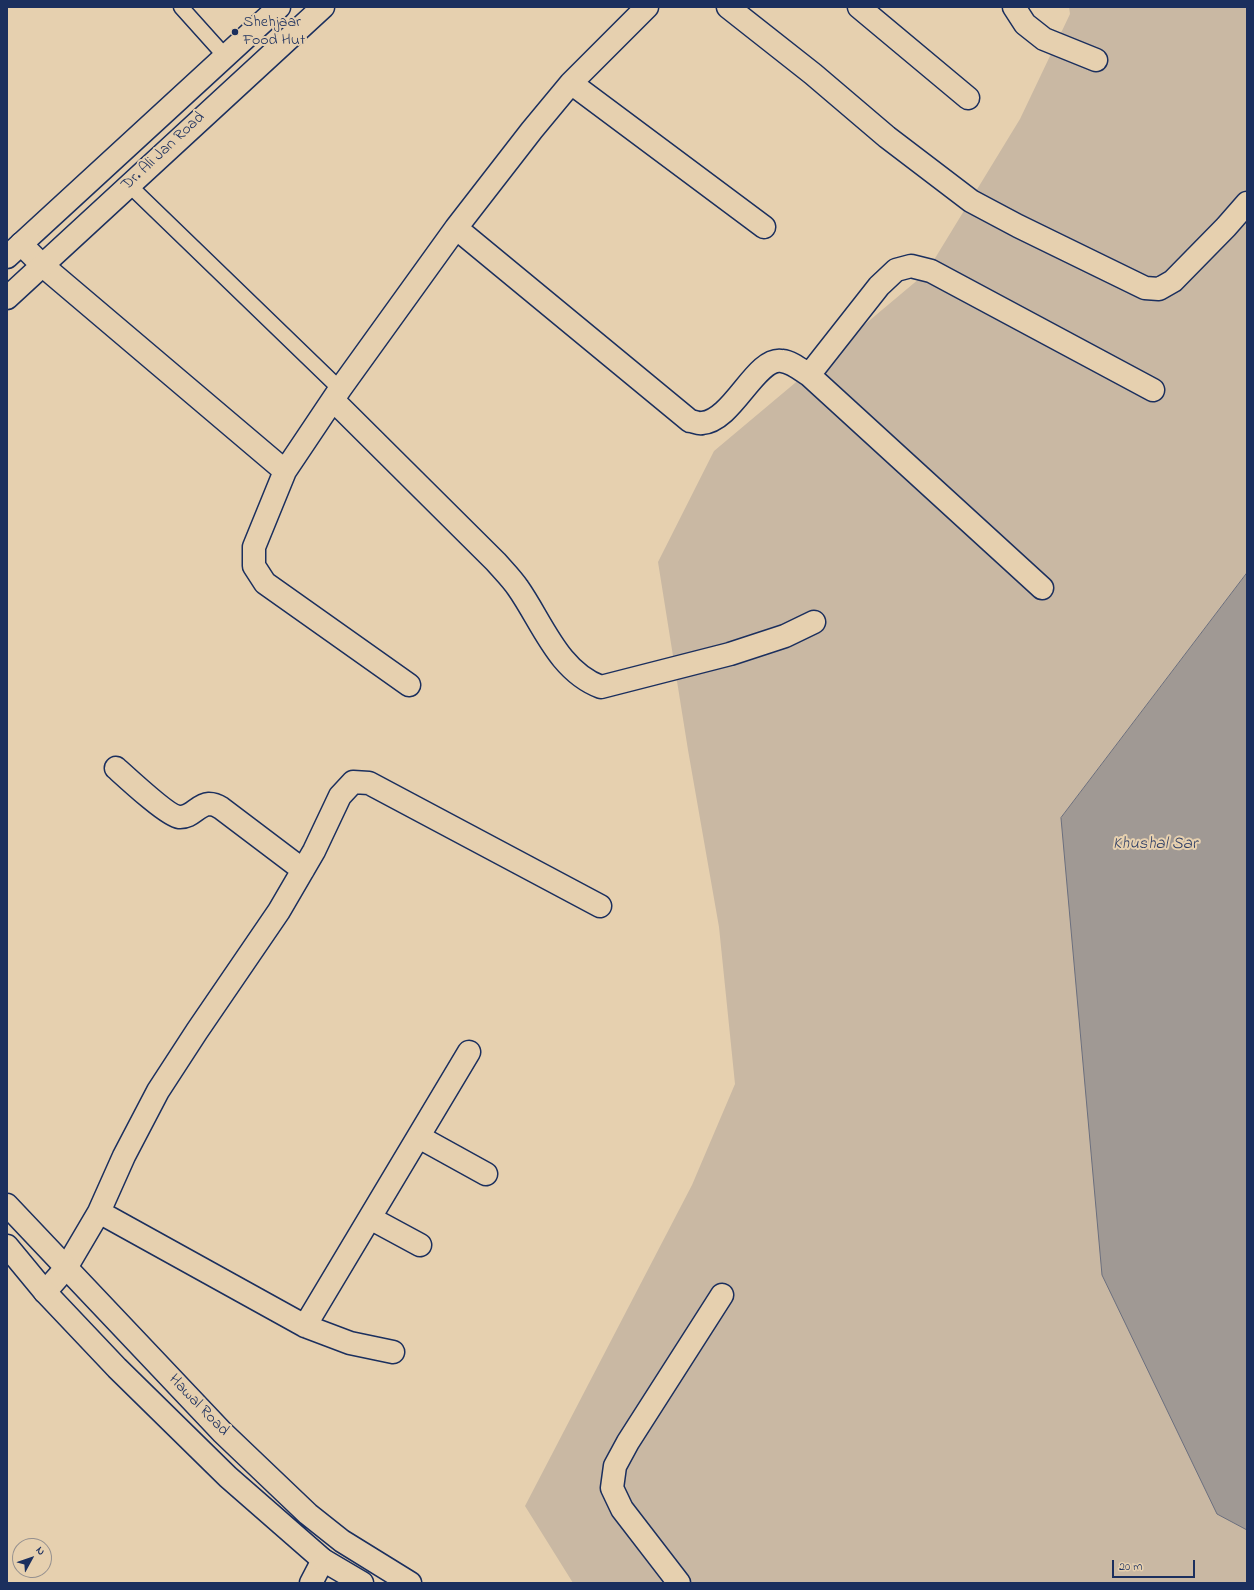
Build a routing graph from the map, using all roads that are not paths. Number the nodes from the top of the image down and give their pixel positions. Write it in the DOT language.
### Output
graph roads {
  1 [pos="181,7"];
  2 [pos="278,7"];
  3 [pos="323,7"];
  4 [pos="647,7"];
  5 [pos="728,7"];
  6 [pos="859,7"];
  7 [pos="1014,7"];
  8 [pos="225,56"];
  9 [pos="1096,60"];
  10 [pos="571,83"];
  11 [pos="968,98"];
  12 [pos="129,185"];
  13 [pos="1247,203"];
  14 [pos="764,227"];
  15 [pos="456,228"];
  16 [pos="14,250"];
  17 [pos="42,265"];
  18 [pos="7,298"];
  19 [pos="809,375"];
  20 [pos="1153,390"];
  21 [pos="337,395"];
  22 [pos="285,471"];
  23 [pos="1042,588"];
  24 [pos="814,622"];
  25 [pos="409,685"];
  26 [pos="116,768"];
  27 [pos="303,870"];
  28 [pos="600,906"];
  29 [pos="469,1052"];
  30 [pos="418,1137"];
  31 [pos="486,1174"];
  32 [pos="7,1205"];
  33 [pos="99,1212"];
  34 [pos="370,1218"];
  35 [pos="420,1246"];
  36 [pos="7,1247"];
  37 [pos="66,1268"];
  38 [pos="45,1292"];
  39 [pos="722,1296"];
  40 [pos="305,1326"];
  41 [pos="393,1352"];
  42 [pos="323,1560"];
  43 [pos="311,1583"];
  44 [pos="362,1583"];
  45 [pos="410,1583"];
  46 [pos="679,1583"];
  1 -- 8 [label="lane"];
  2 -- 8 [label="street, Dr. Ali Jan Road"];
  3 -- 12 [label="street, Dr. Ali Jan Road"];
  4 -- 10 [label="street"];
  5 -- 13 [label="street"];
  6 -- 11 [label="street"];
  7 -- 9 [label="street"];
  8 -- 16 [label="street, Dr. Ali Jan Road"];
  10 -- 14 [label="street"];
  10 -- 15 [label="street"];
  12 -- 17 [label="street, Dr. Ali Jan Road"];
  12 -- 21 [label="lane"];
  15 -- 19 [label="street"];
  15 -- 21 [label="street"];
  16 -- 17 [label="street"];
  17 -- 18 [label="street, Dr. Ali Jan Road"];
  17 -- 22 [label="street"];
  19 -- 20 [label="street"];
  19 -- 23 [label="street"];
  21 -- 22 [label="street"];
  21 -- 24 [label="street"];
  22 -- 25 [label="street"];
  26 -- 27 [label="street"];
  27 -- 28 [label="street"];
  27 -- 33 [label="street"];
  29 -- 30 [label="street"];
  30 -- 31 [label="street"];
  30 -- 34 [label="street"];
  32 -- 37 [label="street, Hawal Road"];
  33 -- 37 [label="street"];
  33 -- 40 [label="street"];
  34 -- 35 [label="street"];
  34 -- 40 [label="street"];
  36 -- 38 [label="street, Hawal Road"];
  37 -- 38 [label="street"];
  37 -- 45 [label="street, Hawal Road"];
  38 -- 42 [label="street, Hawal Road"];
  39 -- 46 [label="street"];
  40 -- 41 [label="street"];
  42 -- 43 [label="street"];
  42 -- 44 [label="street, Hawal Road"];
}
